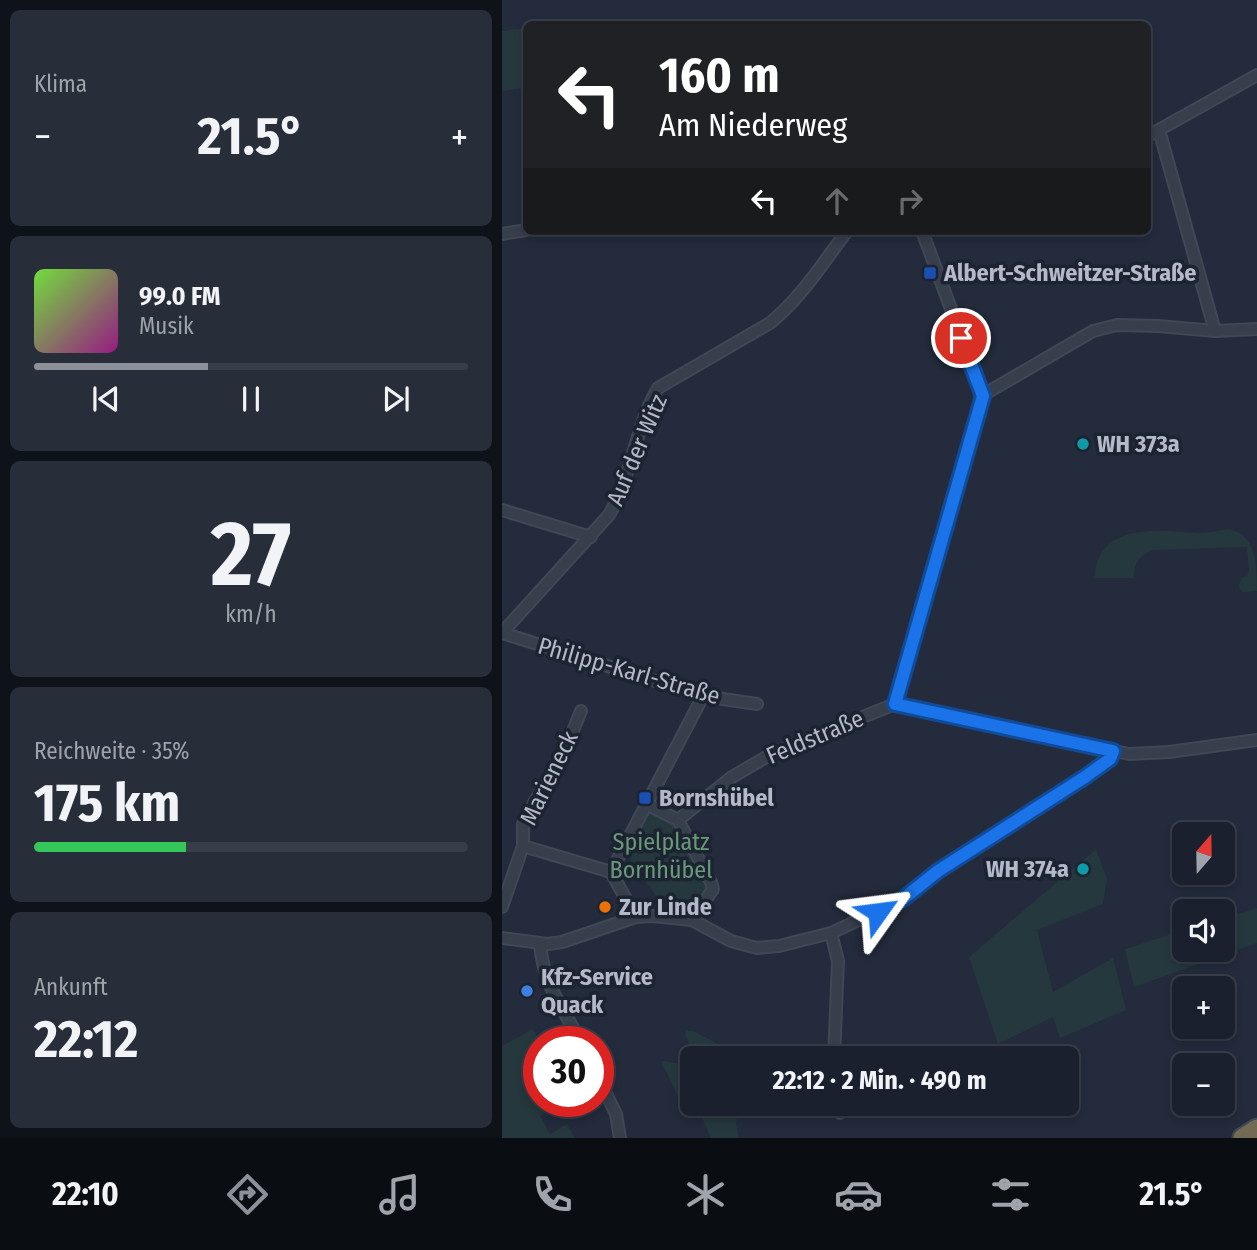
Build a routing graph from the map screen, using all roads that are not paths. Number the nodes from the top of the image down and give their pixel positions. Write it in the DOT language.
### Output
graph roads {
  1 [pos="1257,75"];
  2 [pos="1159,130"];
  3 [pos="1151,134"];
  4 [pos="523,230"];
  5 [pos="502,234"];
  6 [pos="844,235"];
  7 [pos="923,235"];
  8 [pos="1257,329"];
  9 [pos="1215,331"];
  10 [pos="983,396"];
  11 [pos="502,510"];
  12 [pos="591,537"];
  13 [pos="502,633"];
  14 [pos="703,696"];
  15 [pos="757,704"];
  16 [pos="895,704"];
  17 [pos="581,711"];
  18 [pos="1257,740"];
  19 [pos="1113,751"];
  20 [pos="646,804"];
  21 [pos="678,820"];
  22 [pos="522,846"];
  23 [pos="610,872"];
  24 [pos="502,907"];
  25 [pos="636,917"];
  26 [pos="692,920"];
  27 [pos="831,933"];
  28 [pos="502,938"];
  29 [pos="539,944"];
  30 [pos="572,1026"];
  31 [pos="835,1046"];
  32 [pos="614,1110"];
  33 [pos="1257,1129"];
  34 [pos="620,1138"];
  35 [pos="1243,1138"];
  1 -- 2 [label="street"];
  2 -- 3 [label="street"];
  2 -- 9 [label="street"];
  4 -- 5 [label="street"];
  6 -- 12 [label="street, Auf der Witz"];
  7 -- 10 [label="street"];
  8 -- 9 [label="street"];
  9 -- 10 [label="street"];
  10 -- 16 [label="street, Feldstraße"];
  11 -- 12 [label="street"];
  12 -- 13 [label="street, Auf der Witz"];
  13 -- 14 [label="street, Philipp-Karl-Straße"];
  14 -- 15 [label="street, Philipp-Karl-Straße"];
  14 -- 20 [label="street"];
  16 -- 19 [label="street"];
  16 -- 21 [label="street, Feldstraße"];
  17 -- 22 [label="street, Marieneck"];
  18 -- 19 [label="street"];
  19 -- 27 [label="street"];
  20 -- 21 [label="street"];
  20 -- 23 [label="street"];
  21 -- 26 [label="street"];
  22 -- 23 [label="street, Marieneck"];
  22 -- 24 [label="street, Marieneck"];
  23 -- 25 [label="street"];
  25 -- 26 [label="street"];
  25 -- 29 [label="street"];
  26 -- 27 [label="street"];
  27 -- 31 [label="street"];
  28 -- 29 [label="street"];
  29 -- 30 [label="street"];
  32 -- 34 [label="street"];
  33 -- 35 [label="highway"];
}
